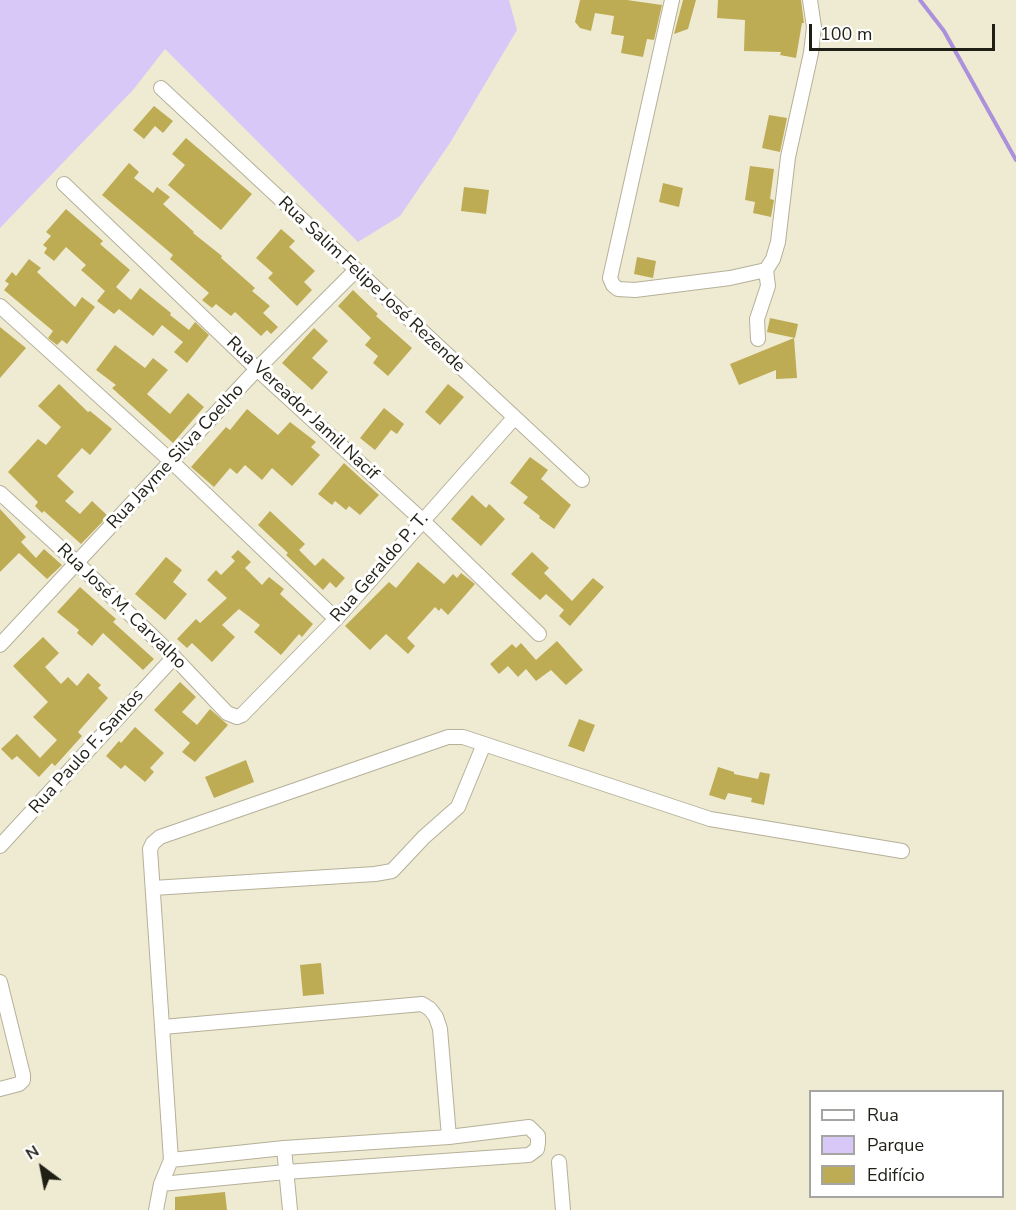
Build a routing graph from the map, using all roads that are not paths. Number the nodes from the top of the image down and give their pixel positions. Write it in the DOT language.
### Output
graph roads {
  1 [pos="672,0"];
  2 [pos="810,0"];
  3 [pos="161,88"];
  4 [pos="64,184"];
  5 [pos="766,270"];
  6 [pos="355,271"];
  7 [pos="0,306"];
  8 [pos="758,339"];
  9 [pos="257,369"];
  10 [pos="514,417"];
  11 [pos="171,461"];
  12 [pos="582,480"];
  13 [pos="0,493"];
  14 [pos="422,520"];
  15 [pos="77,563"];
  16 [pos="336,619"];
  17 [pos="539,633"];
  18 [pos="0,645"];
  19 [pos="174,657"];
  20 [pos="242,715"];
  21 [pos="484,744"];
  22 [pos="0,846"];
  23 [pos="902,851"];
  24 [pos="153,888"];
  25 [pos="0,982"];
  26 [pos="163,1027"];
  27 [pos="0,1089"];
  28 [pos="449,1137"];
  29 [pos="284,1148"];
  30 [pos="171,1160"];
  31 [pos="559,1162"];
  32 [pos="286,1172"];
  33 [pos="161,1184"];
  34 [pos="156,1210"];
  35 [pos="290,1210"];
  36 [pos="563,1210"];
  1 -- 5 [label="street"];
  2 -- 5 [label="street"];
  3 -- 6 [label="street, Rua Salim Felipe José Rezende"];
  4 -- 9 [label="street, Rua Vereador Jamil Nacif"];
  5 -- 8 [label="street"];
  6 -- 9 [label="street, Rua Jayme Silva Coelho"];
  6 -- 10 [label="street, Rua Salim Felipe José Rezende"];
  7 -- 11 [label="street"];
  9 -- 11 [label="street, Rua Jayme Silva Coelho"];
  9 -- 14 [label="street, Rua Vereador Jamil Nacif"];
  10 -- 12 [label="street, Rua Salim Felipe José Rezende"];
  10 -- 14 [label="street, Rua Geraldo P. T."];
  11 -- 15 [label="street, Rua Jayme Silva Coelho"];
  11 -- 16 [label="street"];
  13 -- 15 [label="street, Rua José M. Carvalho"];
  14 -- 16 [label="street, Rua Geraldo P. T."];
  14 -- 17 [label="street, Rua Vereador Jamil Nacif"];
  15 -- 18 [label="street, Rua Jayme Silva Coelho"];
  15 -- 19 [label="street, Rua José M. Carvalho"];
  16 -- 20 [label="street, Rua Geraldo P. T."];
  19 -- 20 [label="street, Rua José M. Carvalho"];
  19 -- 22 [label="street, Rua Paulo F. Santos"];
  21 -- 23 [label="street"];
  21 -- 24 [label="street"];
  21 -- 24 [label="street"];
  24 -- 26 [label="street"];
  25 -- 27 [label="street"];
  26 -- 28 [label="street"];
  26 -- 30 [label="street"];
  28 -- 29 [label="street"];
  28 -- 32 [label="street"];
  29 -- 30 [label="street"];
  29 -- 32 [label="street"];
  30 -- 33 [label="street"];
  31 -- 36 [label="street"];
  32 -- 33 [label="street"];
  32 -- 35 [label="street"];
  33 -- 34 [label="street"];
}
